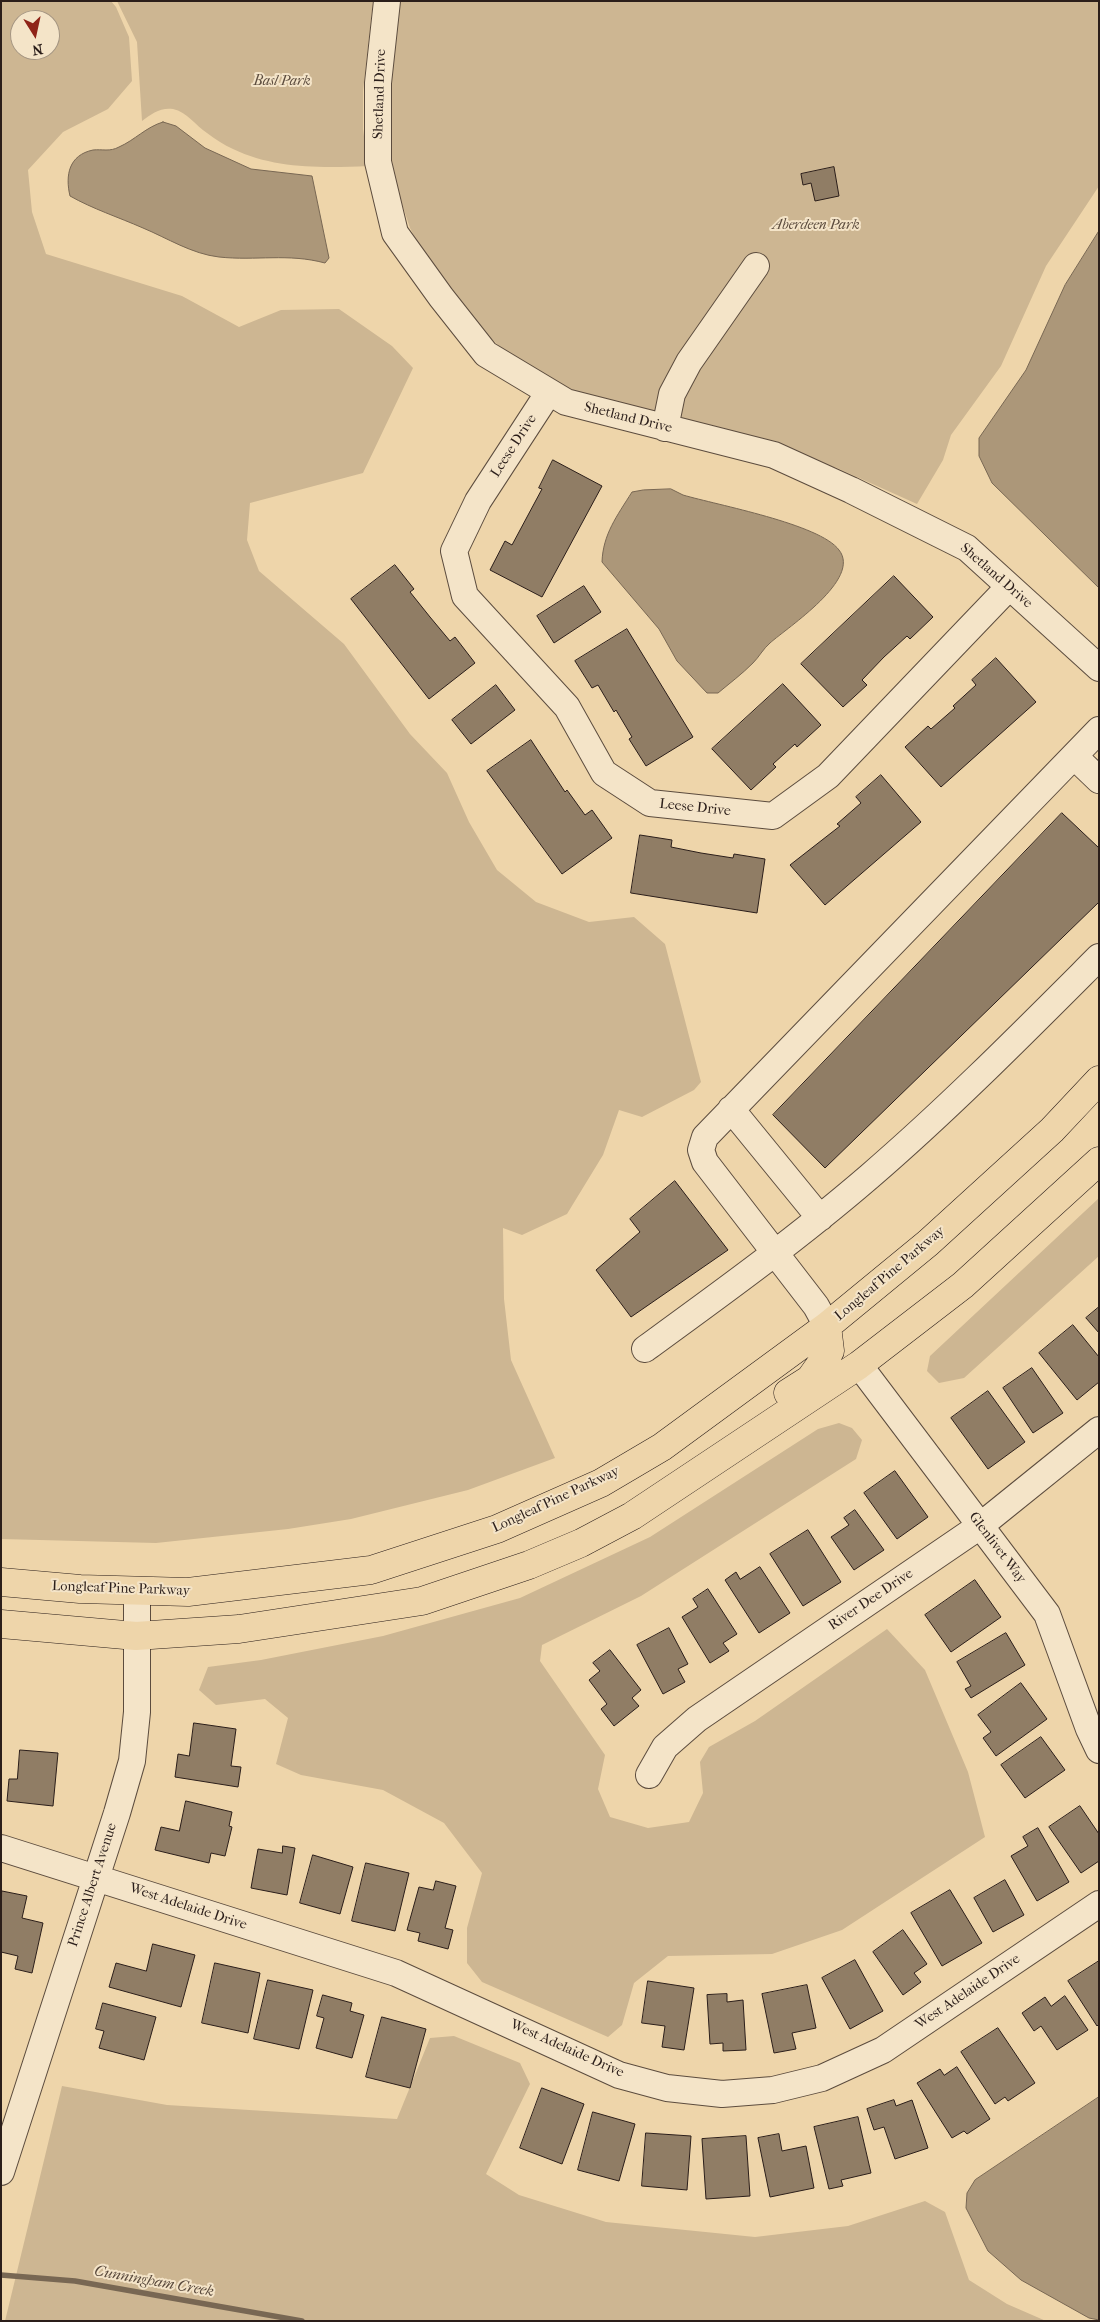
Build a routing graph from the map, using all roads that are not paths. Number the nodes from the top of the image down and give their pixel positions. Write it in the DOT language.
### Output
graph roads {
  1 [pos="387,1"];
  2 [pos="756,266"];
  3 [pos="549,392"];
  4 [pos="665,428"];
  5 [pos="1009,587"];
  6 [pos="1099,668"];
  7 [pos="1099,730"];
  8 [pos="1074,756"];
  9 [pos="1099,780"];
  10 [pos="1099,957"];
  11 [pos="1099,1080"];
  12 [pos="731,1109"];
  13 [pos="1099,1161"];
  14 [pos="820,1218"];
  15 [pos="776,1254"];
  16 [pos="827,1326"];
  17 [pos="646,1349"];
  18 [pos="859,1365"];
  19 [pos="1099,1430"];
  20 [pos="632,1516"];
  21 [pos="980,1526"];
  22 [pos="1,1582"];
  23 [pos="137,1591"];
  24 [pos="1,1624"];
  25 [pos="136,1636"];
  26 [pos="1099,1750"];
  27 [pos="649,1775"];
  28 [pos="1,1848"];
  29 [pos="96,1878"];
  30 [pos="1099,1904"];
  31 [pos="1,2172"];
  1 -- 3 [label="street, Shetland Drive"];
  2 -- 4 [label="street"];
  3 -- 4 [label="street, Shetland Drive"];
  3 -- 5 [label="street, Leese Drive"];
  4 -- 5 [label="street, Shetland Drive"];
  5 -- 6 [label="street, Shetland Drive"];
  7 -- 8 [label="street"];
  8 -- 9 [label="street"];
  8 -- 12 [label="street"];
  10 -- 14 [label="street"];
  11 -- 16 [label="main road, Longleaf Pine Parkway"];
  12 -- 14 [label="street"];
  12 -- 15 [label="street"];
  13 -- 18 [label="main road"];
  14 -- 15 [label="street"];
  15 -- 16 [label="street"];
  15 -- 17 [label="street"];
  16 -- 20 [label="main road"];
  16 -- 23 [label="main road, Longleaf Pine Parkway"];
  18 -- 20 [label="main road"];
  18 -- 21 [label="street, Glenlivet Way"];
  19 -- 21 [label="street, River Dee Drive"];
  20 -- 25 [label="main road"];
  21 -- 26 [label="street, Glenlivet Way"];
  21 -- 27 [label="street, River Dee Drive"];
  22 -- 23 [label="main road, Longleaf Pine Parkway"];
  23 -- 25 [label="street, Prince Albert Avenue"];
  24 -- 25 [label="main road"];
  25 -- 29 [label="street, Prince Albert Avenue"];
  28 -- 29 [label="street, West Adelaide Drive"];
  29 -- 30 [label="street, West Adelaide Drive"];
  29 -- 31 [label="street, Prince Albert Avenue"];
}
